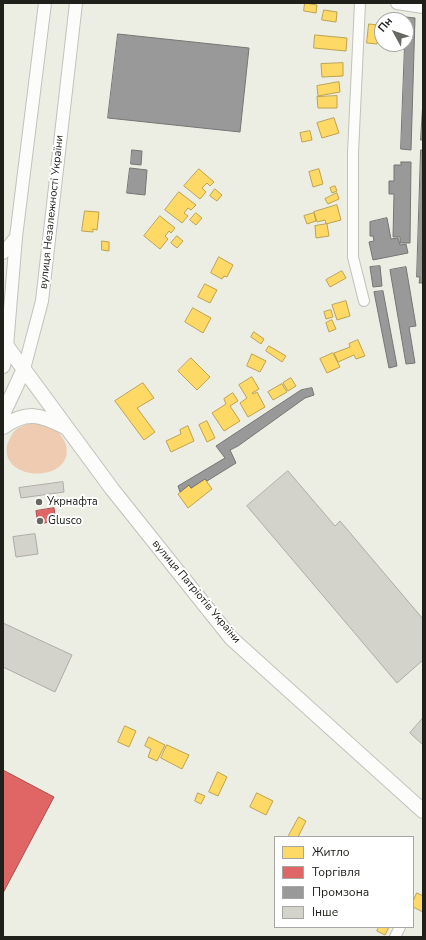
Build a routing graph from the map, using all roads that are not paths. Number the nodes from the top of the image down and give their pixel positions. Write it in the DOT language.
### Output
graph roads {
  1 [pos="45,3"];
  2 [pos="76,3"];
  3 [pos="360,3"];
  4 [pos="397,3"];
  5 [pos="423,8"];
  6 [pos="16,237"];
  7 [pos="3,253"];
  8 [pos="364,301"];
  9 [pos="5,344"];
  10 [pos="3,366"];
  11 [pos="24,368"];
  12 [pos="3,414"];
  13 [pos="3,427"];
  14 [pos="67,428"];
  15 [pos="423,811"];
  16 [pos="400,928"];
  17 [pos="395,937"];
  1 -- 6 [label="street"];
  2 -- 11 [label="street, вулиця Незалежності України"];
  3 -- 8 [label="street"];
  4 -- 5 [label="street"];
  6 -- 7 [label="street"];
  6 -- 9 [label="street"];
  9 -- 10 [label="main road"];
  9 -- 11 [label="main road, вулиця Патріотів України"];
  11 -- 12 [label="main road, вулиця Незалежності України"];
  11 -- 14 [label="main road, вулиця Патріотів України"];
  13 -- 14 [label="main road"];
  14 -- 15 [label="main road, вулиця Патріотів України"];
  16 -- 17 [label="street"];
}
